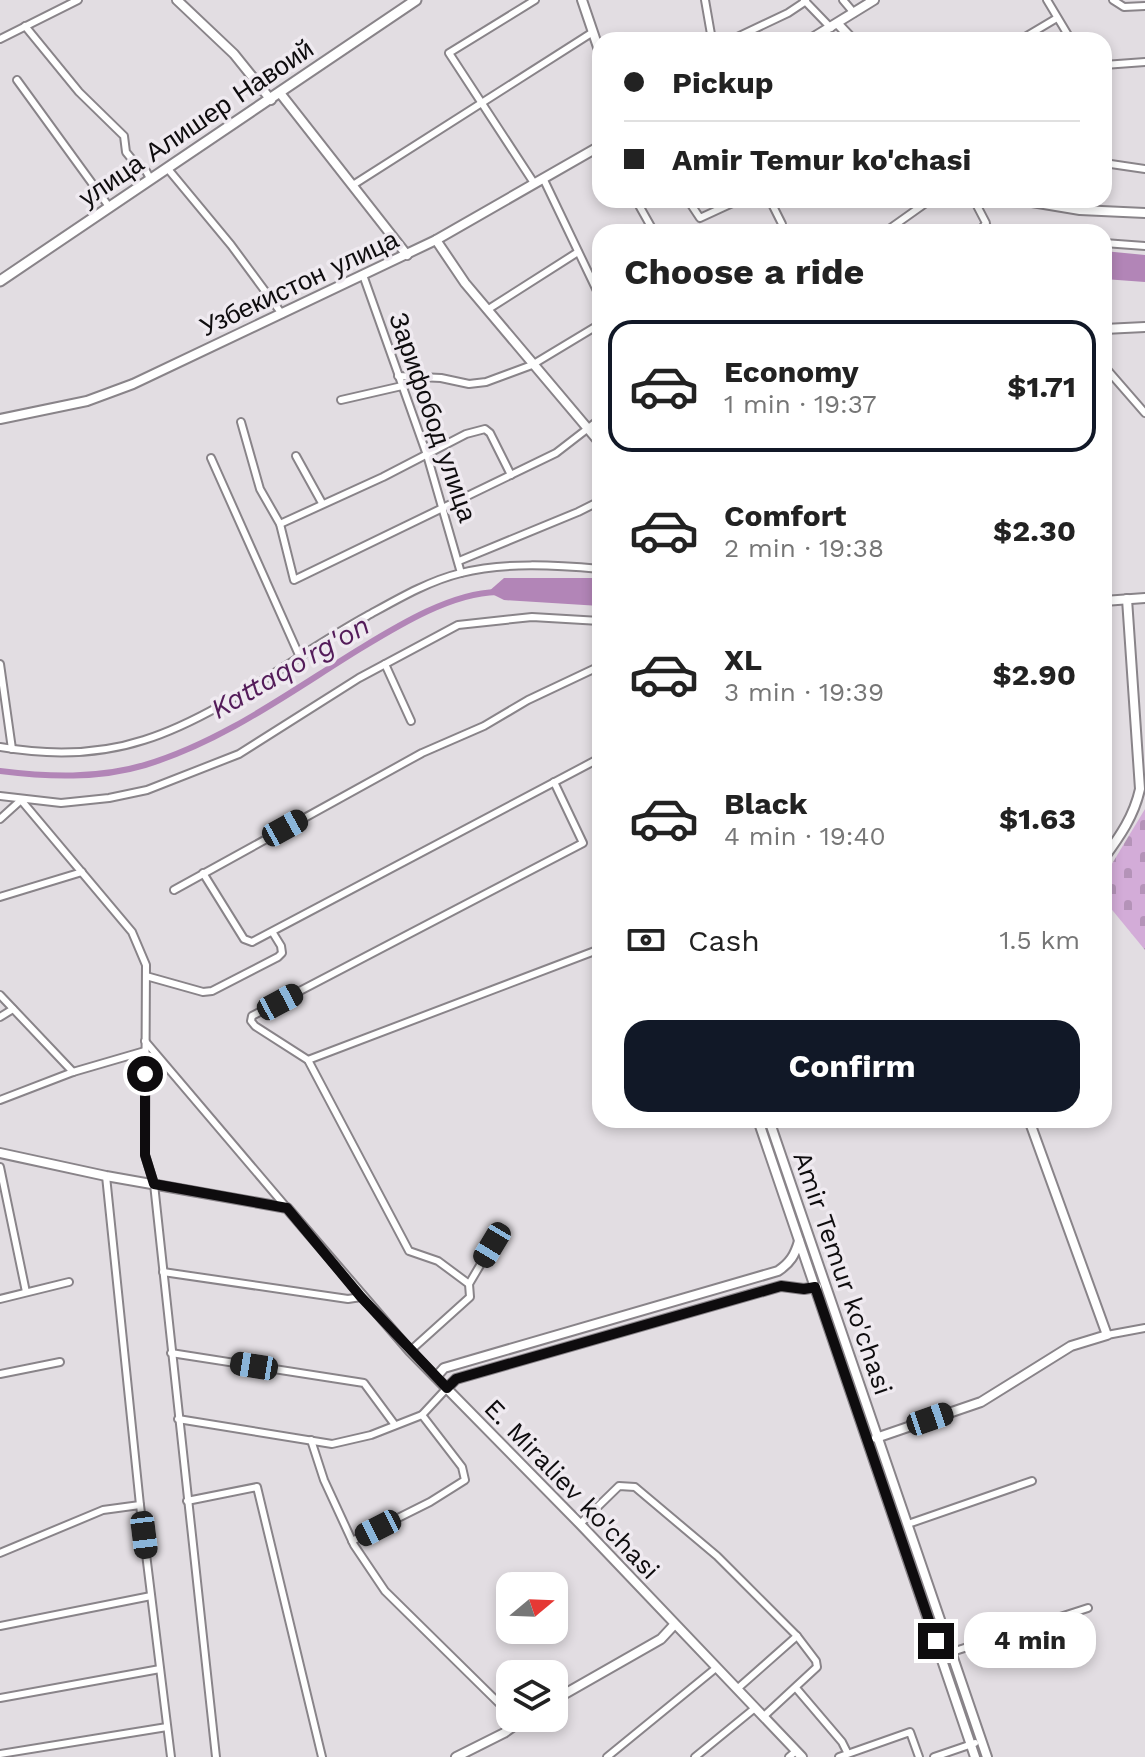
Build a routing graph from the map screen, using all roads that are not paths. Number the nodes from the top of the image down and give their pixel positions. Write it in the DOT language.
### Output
graph roads {
  1 [pos="78,0"];
  2 [pos="177,0"];
  3 [pos="416,0"];
  4 [pos="535,0"];
  5 [pos="582,0"];
  6 [pos="705,0"];
  7 [pos="843,0"];
  8 [pos="874,0"];
  9 [pos="1047,0"];
  10 [pos="1113,0"];
  11 [pos="805,1"];
  12 [pos="68,2"];
  13 [pos="1145,6"];
  14 [pos="854,13"];
  15 [pos="1057,18"];
  16 [pos="25,26"];
  17 [pos="834,26"];
  18 [pos="593,32"];
  19 [pos="711,32"];
  20 [pos="748,32"];
  21 [pos="823,32"];
  22 [pos="842,32"];
  23 [pos="1033,32"];
  24 [pos="1066,32"];
  25 [pos="592,33"];
  26 [pos="0,39"];
  27 [pos="1145,62"];
  28 [pos="1112,64"];
  29 [pos="17,80"];
  30 [pos="276,96"];
  31 [pos="482,101"];
  32 [pos="592,150"];
  33 [pos="1112,164"];
  34 [pos="168,169"];
  35 [pos="1145,169"];
  36 [pos="543,178"];
  37 [pos="151,180"];
  38 [pos="534,183"];
  39 [pos="353,185"];
  40 [pos="110,208"];
  41 [pos="693,208"];
  42 [pos="722,208"];
  43 [pos="774,208"];
  44 [pos="919,208"];
  45 [pos="1068,208"];
  46 [pos="1145,213"];
  47 [pos="782,224"];
  48 [pos="896,224"];
  49 [pos="436,240"];
  50 [pos="1112,244"];
  51 [pos="1145,246"];
  52 [pos="578,252"];
  53 [pos="407,255"];
  54 [pos="363,275"];
  55 [pos="0,281"];
  56 [pos="592,281"];
  57 [pos="487,310"];
  58 [pos="282,314"];
  59 [pos="1145,327"];
  60 [pos="592,329"];
  61 [pos="1112,329"];
  62 [pos="532,365"];
  63 [pos="1112,375"];
  64 [pos="398,376"];
  65 [pos="402,386"];
  66 [pos="341,400"];
  67 [pos="1145,413"];
  68 [pos="0,419"];
  69 [pos="241,422"];
  70 [pos="592,424"];
  71 [pos="586,428"];
  72 [pos="592,434"];
  73 [pos="427,455"];
  74 [pos="296,456"];
  75 [pos="211,458"];
  76 [pos="511,475"];
  77 [pos="322,503"];
  78 [pos="592,505"];
  79 [pos="443,509"];
  80 [pos="280,524"];
  81 [pos="459,561"];
  82 [pos="592,569"];
  83 [pos="461,573"];
  84 [pos="1145,598"];
  85 [pos="1127,599"];
  86 [pos="1112,600"];
  87 [pos="592,621"];
  88 [pos="299,655"];
  89 [pos="0,664"];
  90 [pos="385,664"];
  91 [pos="592,670"];
  92 [pos="411,721"];
  93 [pos="1141,739"];
  94 [pos="0,747"];
  95 [pos="12,749"];
  96 [pos="592,762"];
  97 [pos="554,782"];
  98 [pos="0,796"];
  99 [pos="21,800"];
  100 [pos="0,819"];
  101 [pos="1112,847"];
  102 [pos="82,872"];
  103 [pos="203,873"];
  104 [pos="174,890"];
  105 [pos="0,897"];
  106 [pos="273,933"];
  107 [pos="592,952"];
  108 [pos="146,976"];
  109 [pos="0,995"];
  110 [pos="13,1009"];
  111 [pos="0,1017"];
  112 [pos="145,1041"];
  113 [pos="145,1051"];
  114 [pos="308,1060"];
  115 [pos="73,1072"];
  116 [pos="0,1100"];
  117 [pos="761,1128"];
  118 [pos="772,1128"];
  119 [pos="1032,1128"];
  120 [pos="0,1153"];
  121 [pos="0,1167"];
  122 [pos="106,1176"];
  123 [pos="154,1184"];
  124 [pos="287,1208"];
  125 [pos="799,1240"];
  126 [pos="492,1245"];
  127 [pos="163,1272"];
  128 [pos="69,1282"];
  129 [pos="469,1284"];
  130 [pos="825,1284"];
  131 [pos="815,1287"];
  132 [pos="26,1292"];
  133 [pos="361,1297"];
  134 [pos="0,1299"];
  135 [pos="1145,1328"];
  136 [pos="1107,1335"];
  137 [pos="410,1351"];
  138 [pos="171,1353"];
  139 [pos="60,1362"];
  140 [pos="0,1374"];
  141 [pos="436,1377"];
  142 [pos="447,1388"];
  143 [pos="422,1415"];
  144 [pos="178,1419"];
  145 [pos="395,1425"];
  146 [pos="878,1437"];
  147 [pos="311,1440"];
  148 [pos="867,1441"];
  149 [pos="1032,1481"];
  150 [pos="187,1501"];
  151 [pos="140,1505"];
  152 [pos="580,1524"];
  153 [pos="908,1524"];
  154 [pos="352,1541"];
  155 [pos="0,1553"];
  156 [pos="151,1596"];
  157 [pos="1088,1608"];
  158 [pos="674,1625"];
  159 [pos="0,1626"];
  160 [pos="797,1636"];
  161 [pos="952,1652"];
  162 [pos="716,1668"];
  163 [pos="160,1669"];
  164 [pos="796,1688"];
  165 [pos="736,1689"];
  166 [pos="568,1692"];
  167 [pos="0,1698"];
  168 [pos="496,1698"];
  169 [pos="755,1708"];
  170 [pos="763,1717"];
  171 [pos="167,1727"];
  172 [pos="505,1732"];
  173 [pos="982,1741"];
  174 [pos="971,1745"];
  175 [pos="847,1752"];
  176 [pos="0,1754"];
  177 [pos="796,1755"];
  178 [pos="171,1757"];
  179 [pos="216,1757"];
  180 [pos="322,1757"];
  181 [pos="456,1757"];
  182 [pos="607,1757"];
  183 [pos="695,1757"];
  184 [pos="839,1757"];
  185 [pos="919,1757"];
  186 [pos="934,1757"];
  187 [pos="975,1757"];
  188 [pos="987,1757"];
  1 -- 12 [label="street"];
  2 -- 30 [label="street"];
  3 -- 30 [label="main road, улица Алишер Навоий"];
  4 -- 31 [label="street"];
  5 -- 18 [label="street"];
  6 -- 19 [label="street"];
  7 -- 14 [label="street"];
  8 -- 14 [label="street"];
  9 -- 15 [label="street"];
  10 -- 13 [label="street"];
  11 -- 17 [label="street"];
  11 -- 20 [label="street"];
  12 -- 16 [label="street"];
  14 -- 17 [label="street"];
  15 -- 23 [label="street"];
  15 -- 24 [label="street"];
  16 -- 26 [label="street"];
  16 -- 37 [label="street"];
  17 -- 21 [label="street"];
  17 -- 22 [label="street"];
  25 -- 31 [label="street"];
  27 -- 28 [label="street"];
  29 -- 40 [label="street"];
  30 -- 34 [label="main road, улица Алишер Навоий"];
  30 -- 39 [label="street"];
  31 -- 38 [label="street"];
  31 -- 39 [label="street"];
  32 -- 36 [label="street, Узбекистон улица"];
  33 -- 35 [label="street"];
  34 -- 37 [label="main road, улица Алишер Навоий"];
  34 -- 58 [label="street"];
  36 -- 38 [label="street, Узбекистон улица"];
  36 -- 52 [label="street"];
  37 -- 40 [label="main road, улица Алишер Навоий"];
  38 -- 49 [label="street, Узбекистон улица"];
  39 -- 53 [label="street"];
  40 -- 55 [label="main road, улица Алишер Навоий"];
  41 -- 42 [label="street"];
  43 -- 47 [label="street"];
  44 -- 48 [label="street"];
  45 -- 46 [label="street"];
  49 -- 53 [label="street, Узбекистон улица"];
  49 -- 57 [label="street"];
  50 -- 51 [label="street"];
  52 -- 56 [label="street"];
  52 -- 57 [label="street"];
  53 -- 54 [label="street, Узбекистон улица"];
  54 -- 58 [label="street, Узбекистон улица"];
  54 -- 64 [label="street, Зарифобод улица"];
  57 -- 62 [label="street"];
  58 -- 68 [label="street, Узбекистон улица"];
  59 -- 61 [label="street"];
  60 -- 62 [label="street"];
  62 -- 64 [label="street"];
  62 -- 71 [label="street"];
  63 -- 67 [label="street"];
  64 -- 65 [label="street, Зарифобод улица"];
  65 -- 66 [label="street"];
  65 -- 73 [label="street, Зарифобод улица"];
  69 -- 80 [label="street"];
  70 -- 71 [label="street"];
  71 -- 72 [label="street"];
  71 -- 76 [label="street"];
  73 -- 76 [label="street"];
  73 -- 77 [label="street"];
  73 -- 79 [label="street, Зарифобод улица"];
  74 -- 77 [label="street"];
  75 -- 88 [label="street"];
  76 -- 79 [label="street"];
  77 -- 80 [label="street"];
  78 -- 81 [label="street"];
  79 -- 80 [label="street"];
  79 -- 81 [label="street, Зарифобод улица"];
  81 -- 83 [label="street, Зарифобод улица"];
  82 -- 83 [label="street"];
  83 -- 88 [label="street"];
  84 -- 85 [label="street"];
  85 -- 86 [label="street"];
  85 -- 93 [label="street"];
  87 -- 90 [label="street"];
  88 -- 95 [label="street"];
  89 -- 95 [label="street"];
  90 -- 92 [label="street"];
  90 -- 99 [label="street"];
  91 -- 103 [label="street"];
  93 -- 101 [label="street"];
  94 -- 95 [label="street"];
  96 -- 97 [label="street"];
  97 -- 106 [label="street"];
  97 -- 114 [label="street"];
  98 -- 99 [label="street"];
  99 -- 100 [label="street"];
  99 -- 102 [label="street"];
  102 -- 105 [label="street"];
  102 -- 108 [label="street"];
  103 -- 104 [label="street"];
  103 -- 106 [label="street"];
  106 -- 108 [label="street"];
  107 -- 114 [label="street"];
  108 -- 112 [label="street"];
  109 -- 110 [label="street"];
  110 -- 111 [label="street"];
  110 -- 115 [label="street"];
  112 -- 113 [label="street"];
  112 -- 124 [label="street"];
  113 -- 115 [label="street"];
  113 -- 123 [label="street"];
  114 -- 129 [label="street"];
  115 -- 116 [label="street"];
  117 -- 125 [label="street, Amir Temur ko'chasi"];
  118 -- 130 [label="street, Amir Temur ko'chasi"];
  119 -- 136 [label="street"];
  120 -- 122 [label="street"];
  121 -- 132 [label="street"];
  122 -- 123 [label="street"];
  122 -- 151 [label="street"];
  123 -- 124 [label="street"];
  123 -- 127 [label="street"];
  124 -- 133 [label="street, E. Miraliev ko'chasi"];
  125 -- 131 [label="street, Amir Temur ko'chasi"];
  125 -- 141 [label="street"];
  126 -- 129 [label="street"];
  127 -- 133 [label="street"];
  127 -- 138 [label="street"];
  128 -- 132 [label="street"];
  129 -- 137 [label="street"];
  130 -- 131 [label="street"];
  130 -- 146 [label="street, Amir Temur ko'chasi"];
  131 -- 142 [label="street"];
  131 -- 148 [label="street, Amir Temur ko'chasi"];
  132 -- 134 [label="street"];
  133 -- 137 [label="street, E. Miraliev ko'chasi"];
  135 -- 136 [label="street"];
  136 -- 146 [label="street"];
  137 -- 141 [label="street, E. Miraliev ko'chasi"];
  138 -- 144 [label="street"];
  138 -- 145 [label="street"];
  139 -- 140 [label="street"];
  141 -- 142 [label="street, E. Miraliev ko'chasi"];
  142 -- 143 [label="street"];
  142 -- 152 [label="street, E. Miraliev ko'chasi"];
  143 -- 145 [label="street"];
  143 -- 154 [label="street"];
  144 -- 147 [label="street"];
  144 -- 150 [label="street"];
  145 -- 147 [label="street"];
  146 -- 148 [label="street"];
  146 -- 153 [label="street, Amir Temur ko'chasi"];
  147 -- 154 [label="street"];
  148 -- 174 [label="street, Amir Temur ko'chasi"];
  149 -- 153 [label="street"];
  150 -- 179 [label="street"];
  150 -- 180 [label="street"];
  151 -- 155 [label="street"];
  151 -- 156 [label="street"];
  152 -- 158 [label="street, E. Miraliev ko'chasi"];
  152 -- 160 [label="street"];
  153 -- 161 [label="street, Amir Temur ko'chasi"];
  154 -- 168 [label="street"];
  156 -- 159 [label="street"];
  156 -- 163 [label="street"];
  157 -- 161 [label="street"];
  158 -- 162 [label="street, E. Miraliev ko'chasi"];
  158 -- 166 [label="street"];
  160 -- 164 [label="street"];
  160 -- 165 [label="street"];
  161 -- 173 [label="street, Amir Temur ko'chasi"];
  162 -- 165 [label="street, E. Miraliev ko'chasi"];
  162 -- 182 [label="street"];
  163 -- 167 [label="street"];
  163 -- 171 [label="street"];
  164 -- 170 [label="street"];
  164 -- 175 [label="street"];
  165 -- 169 [label="street, E. Miraliev ko'chasi"];
  169 -- 170 [label="street, E. Miraliev ko'chasi"];
  169 -- 183 [label="street"];
  170 -- 177 [label="street, E. Miraliev ko'chasi"];
  171 -- 176 [label="street"];
  171 -- 178 [label="street"];
  172 -- 181 [label="street"];
  173 -- 174 [label="street"];
  173 -- 188 [label="street, Amir Temur ko'chasi"];
  174 -- 186 [label="street"];
  174 -- 187 [label="street, Amir Temur ko'chasi"];
  175 -- 184 [label="street"];
  175 -- 185 [label="street"];
}
